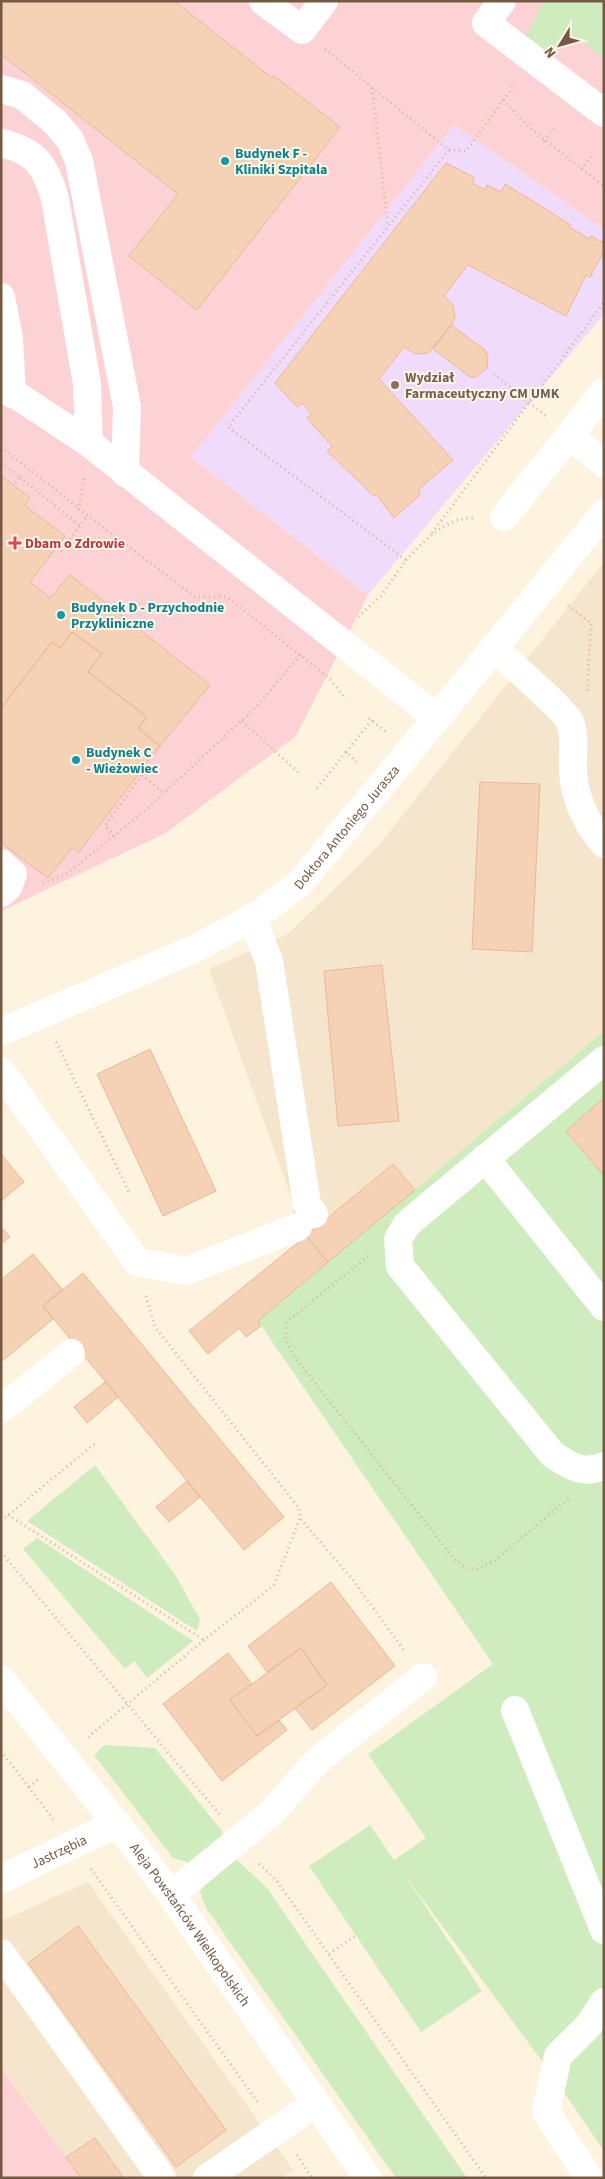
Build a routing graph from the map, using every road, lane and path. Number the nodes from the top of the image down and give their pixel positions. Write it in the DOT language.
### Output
graph roads {
  1 [pos="263,1"];
  2 [pos="324,1"];
  3 [pos="502,1"];
  4 [pos="302,30"];
  5 [pos="534,59"];
  6 [pos="372,87"];
  7 [pos="1,89"];
  8 [pos="503,100"];
  9 [pos="604,113"];
  10 [pos="554,126"];
  11 [pos="544,141"];
  12 [pos="1,144"];
  13 [pos="449,150"];
  14 [pos="592,156"];
  15 [pos="581,169"];
  16 [pos="604,186"];
  17 [pos="388,227"];
  18 [pos="1,296"];
  19 [pos="604,302"];
  20 [pos="494,374"];
  21 [pos="7,390"];
  22 [pos="604,392"];
  23 [pos="530,403"];
  24 [pos="570,436"];
  25 [pos="89,443"];
  26 [pos="1,447"];
  27 [pos="1,463"];
  28 [pos="604,464"];
  29 [pos="125,473"];
  30 [pos="84,475"];
  31 [pos="20,477"];
  32 [pos="13,486"];
  33 [pos="79,509"];
  34 [pos="604,513"];
  35 [pos="88,515"];
  36 [pos="504,517"];
  37 [pos="80,526"];
  38 [pos="432,533"];
  39 [pos="61,550"];
  40 [pos="406,560"];
  41 [pos="568,605"];
  42 [pos="354,621"];
  43 [pos="494,648"];
  44 [pos="300,655"];
  45 [pos="346,699"];
  46 [pos="587,702"];
  47 [pos="437,718"];
  48 [pos="242,721"];
  49 [pos="378,725"];
  50 [pos="346,752"];
  51 [pos="362,766"];
  52 [pos="300,774"];
  53 [pos="317,788"];
  54 [pos="164,793"];
  55 [pos="114,836"];
  56 [pos="604,844"];
  57 [pos="1,864"];
  58 [pos="36,878"];
  59 [pos="1,893"];
  60 [pos="252,918"];
  61 [pos="1,1032"];
  62 [pos="53,1035"];
  63 [pos="604,1060"];
  64 [pos="1,1071"];
  65 [pos="486,1158"];
  66 [pos="130,1196"];
  67 [pos="370,1254"];
  68 [pos="137,1262"];
  69 [pos="604,1307"];
  70 [pos="71,1353"];
  71 [pos="1,1410"];
  72 [pos="97,1442"];
  73 [pos="604,1466"];
  74 [pos="574,1495"];
  75 [pos="8,1515"];
  76 [pos="300,1518"];
  77 [pos="1,1521"];
  78 [pos="1,1552"];
  79 [pos="204,1640"];
  80 [pos="423,1677"];
  81 [pos="1,1679"];
  82 [pos="128,1703"];
  83 [pos="515,1710"];
  84 [pos="1,1751"];
  85 [pos="222,1818"];
  86 [pos="116,1824"];
  87 [pos="73,1845"];
  88 [pos="258,1863"];
  89 [pos="1,1879"];
  90 [pos="171,1895"];
  91 [pos="604,1930"];
  92 [pos="355,1936"];
  93 [pos="1,1953"];
  94 [pos="329,1954"];
  95 [pos="604,2002"];
  96 [pos="316,2103"];
  97 [pos="278,2129"];
  98 [pos="311,2176"];
  99 [pos="162,2178"];
  100 [pos="207,2178"];
  101 [pos="306,2178"];
  102 [pos="368,2178"];
  103 [pos="486,2178"];
  104 [pos="589,2178"];
  1 -- 4 [label="street"];
  2 -- 4 [label="street"];
  3 -- 5 [label="street"];
  4 -- 6 [label="path"];
  5 -- 8 [label="path"];
  5 -- 9 [label="street"];
  6 -- 13 [label="path"];
  6 -- 17 [label="path"];
  7 -- 29 [label="street"];
  8 -- 11 [label="path"];
  8 -- 13 [label="path"];
  10 -- 11 [label="path"];
  11 -- 15 [label="path"];
  12 -- 25 [label="street"];
  13 -- 17 [label="path"];
  14 -- 15 [label="path"];
  15 -- 16 [label="path"];
  17 -- 40 [label="path"];
  18 -- 21 [label="street"];
  19 -- 23 [label="path"];
  20 -- 23 [label="path"];
  21 -- 25 [label="street"];
  22 -- 24 [label="street"];
  23 -- 24 [label="path"];
  23 -- 38 [label="path"];
  24 -- 28 [label="street"];
  24 -- 36 [label="street"];
  25 -- 29 [label="street"];
  26 -- 33 [label="path"];
  27 -- 31 [label="path"];
  29 -- 47 [label="street"];
  30 -- 33 [label="path"];
  31 -- 32 [label="path"];
  31 -- 37 [label="path"];
  33 -- 35 [label="path"];
  34 -- 43 [label="street, Doktora Antoniego Jurasza"];
  35 -- 37 [label="path"];
  35 -- 44 [label="path"];
  36 -- 38 [label="path"];
  37 -- 39 [label="path"];
  38 -- 40 [label="path"];
  40 -- 42 [label="path"];
  41 -- 46 [label="path"];
  43 -- 47 [label="street, Doktora Antoniego Jurasza"];
  43 -- 56 [label="street"];
  44 -- 45 [label="path"];
  44 -- 48 [label="path"];
  47 -- 60 [label="street, Doktora Antoniego Jurasza"];
  48 -- 52 [label="path"];
  48 -- 54 [label="path"];
  49 -- 50 [label="path"];
  50 -- 51 [label="path"];
  50 -- 53 [label="path"];
  54 -- 55 [label="path"];
  54 -- 55 [label="path"];
  55 -- 58 [label="path"];
  57 -- 59 [label="street"];
  60 -- 61 [label="street, Doktora Antoniego Jurasza"];
  60 -- 68 [label="street"];
  62 -- 66 [label="path"];
  63 -- 65 [label="street"];
  64 -- 68 [label="street"];
  65 -- 69 [label="street"];
  65 -- 73 [label="street"];
  67 -- 74 [label="path"];
  68 -- 76 [label="path"];
  70 -- 71 [label="street"];
  72 -- 75 [label="path"];
  75 -- 77 [label="path"];
  75 -- 79 [label="path"];
  76 -- 79 [label="path"];
  76 -- 80 [label="path"];
  78 -- 82 [label="path"];
  79 -- 82 [label="path"];
  80 -- 90 [label="street"];
  81 -- 86 [label="street, Aleja Powstańców Wielkopolskich"];
  82 -- 85 [label="path"];
  83 -- 91 [label="street"];
  84 -- 87 [label="path"];
  86 -- 87 [label="street, Jastrzębia"];
  86 -- 90 [label="street, Aleja Powstańców Wielkopolskich"];
  87 -- 89 [label="street, Jastrzębia"];
  87 -- 97 [label="path"];
  88 -- 94 [label="path"];
  90 -- 96 [label="street, Aleja Powstańców Wielkopolskich"];
  92 -- 94 [label="path"];
  93 -- 99 [label="street"];
  94 -- 103 [label="path"];
  95 -- 104 [label="street"];
  96 -- 97 [label="street"];
  96 -- 102 [label="street, Aleja Powstańców Wielkopolskich"];
  97 -- 98 [label="path"];
  97 -- 100 [label="street"];
  98 -- 101 [label="path"];
}
